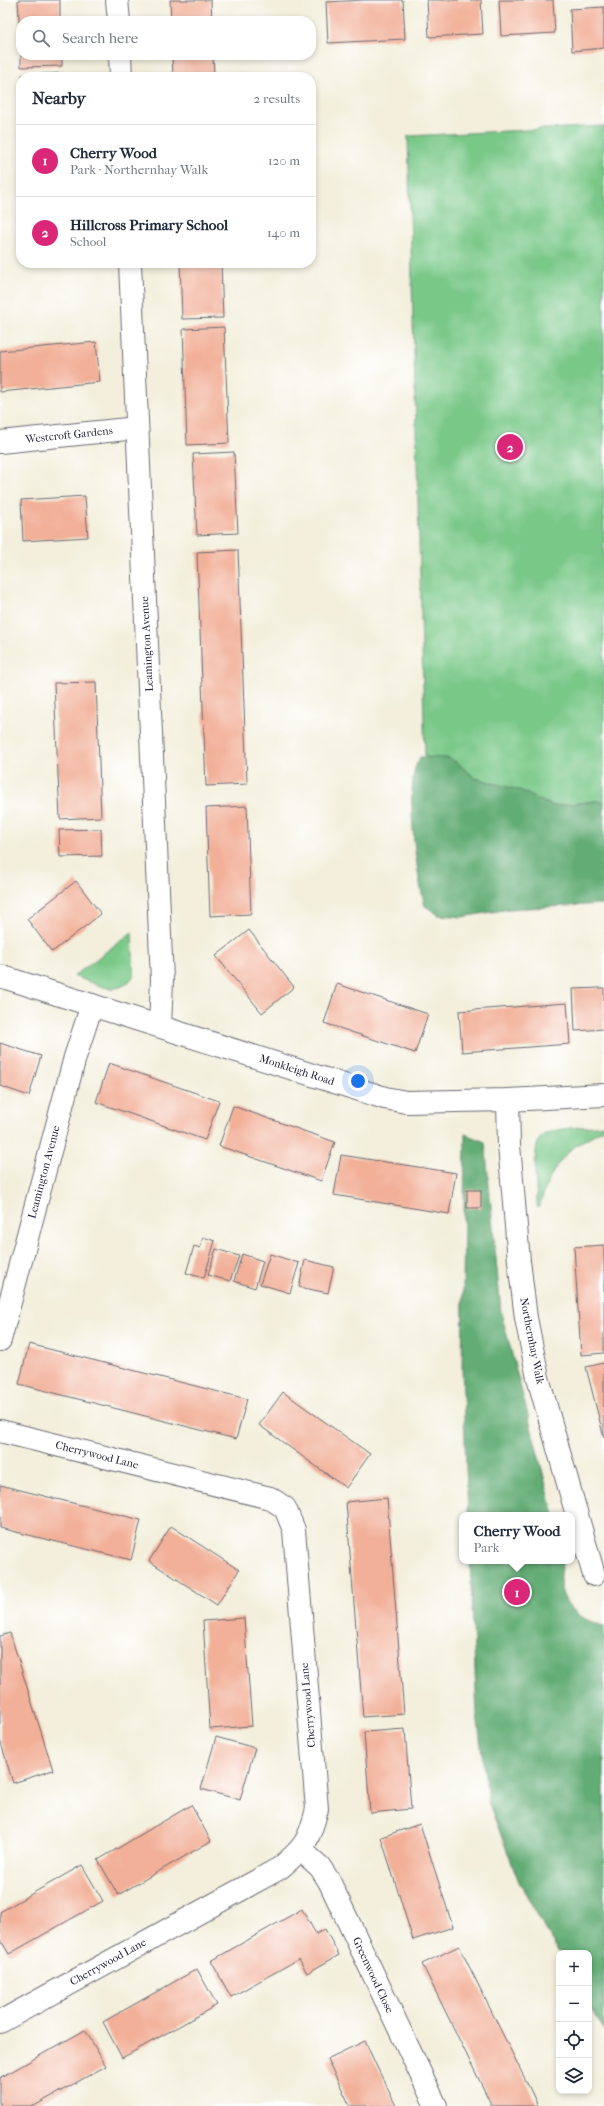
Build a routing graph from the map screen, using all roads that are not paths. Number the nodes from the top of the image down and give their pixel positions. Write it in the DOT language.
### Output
graph roads {
  1 [pos="118,0"];
  2 [pos="118,16"];
  3 [pos="120,60"];
  4 [pos="121,72"];
  5 [pos="130,268"];
  6 [pos="137,428"];
  7 [pos="0,442"];
  8 [pos="0,976"];
  9 [pos="92,1005"];
  10 [pos="160,1026"];
  11 [pos="604,1095"];
  12 [pos="508,1100"];
  13 [pos="0,1340"];
  14 [pos="0,1431"];
  15 [pos="594,1575"];
  16 [pos="301,1850"];
  17 [pos="0,2022"];
  18 [pos="436,2106"];
  1 -- 2 [label="street"];
  3 -- 4 [label="street"];
  5 -- 6 [label="street, Leamington Avenue"];
  6 -- 7 [label="street, Westcroft Gardens"];
  6 -- 10 [label="street, Leamington Avenue"];
  8 -- 9 [label="street, Monkleigh Road"];
  9 -- 10 [label="street, Monkleigh Road"];
  9 -- 13 [label="street, Leamington Avenue"];
  10 -- 12 [label="street, Monkleigh Road"];
  11 -- 12 [label="street, Monkleigh Road"];
  12 -- 15 [label="street, Northernhay Walk"];
  14 -- 16 [label="street, Cherrywood Lane"];
  16 -- 17 [label="street, Cherrywood Lane"];
  16 -- 18 [label="street, Greenwood Close"];
}
